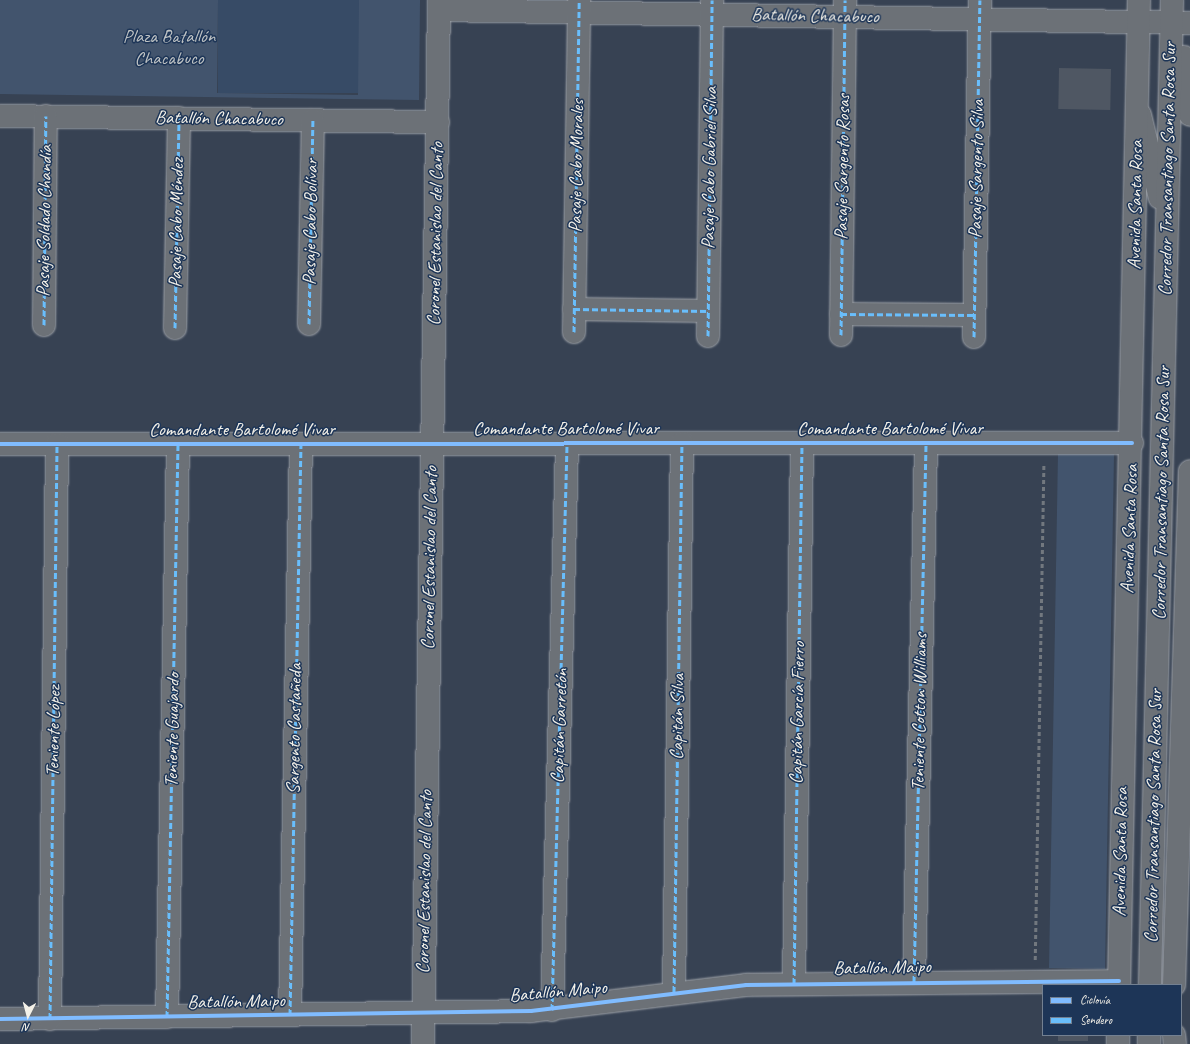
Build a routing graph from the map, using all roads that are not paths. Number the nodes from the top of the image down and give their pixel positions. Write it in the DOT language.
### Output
graph roads {
  1 [pos="1139,0"];
  2 [pos="1172,0"];
  3 [pos="439,5"];
  4 [pos="579,6"];
  5 [pos="712,7"];
  6 [pos="845,8"];
  7 [pos="979,9"];
  8 [pos="1139,22"];
  9 [pos="1181,23"];
  10 [pos="1138,104"];
  11 [pos="1190,115"];
  12 [pos="0,116"];
  13 [pos="46,116"];
  14 [pos="180,118"];
  15 [pos="313,120"];
  16 [pos="438,122"];
  17 [pos="1167,230"];
  18 [pos="574,309"];
  19 [pos="708,311"];
  20 [pos="974,315"];
  21 [pos="309,324"];
  22 [pos="44,326"];
  23 [pos="175,328"];
  24 [pos="574,332"];
  25 [pos="708,336"];
  26 [pos="974,337"];
  27 [pos="567,443"];
  28 [pos="682,443"];
  29 [pos="802,443"];
  30 [pos="926,443"];
  31 [pos="1132,443"];
  32 [pos="0,444"];
  33 [pos="57,444"];
  34 [pos="178,444"];
  35 [pos="301,444"];
  36 [pos="432,444"];
  37 [pos="1190,472"];
  38 [pos="914,982"];
  39 [pos="1119,983"];
  40 [pos="794,984"];
  41 [pos="1150,984"];
  42 [pos="1174,984"];
  43 [pos="674,992"];
  44 [pos="552,1010"];
  45 [pos="423,1013"];
  46 [pos="290,1015"];
  47 [pos="168,1017"];
  48 [pos="50,1018"];
  49 [pos="0,1019"];
  50 [pos="422,1044"];
  1 -- 8 [label="street, Avenida Santa Rosa"];
  2 -- 9 [label="street, Corredor Transantiago Santa Rosa Sur"];
  3 -- 4 [label="street, Batallón Chacabuco"];
  3 -- 16 [label="street, Coronel Estanislao del Canto"];
  4 -- 5 [label="street, Batallón Chacabuco"];
  4 -- 18 [label="street, Pasaje Cabo Morales"];
  5 -- 6 [label="street, Batallón Chacabuco"];
  5 -- 19 [label="street, Pasaje Cabo Gabriel Silva"];
  6 -- 7 [label="street, Batallón Chacabuco"];
  6 -- 20 [label="street, Pasaje Sargento Rosas"];
  7 -- 8 [label="street, Batallón Chacabuco"];
  7 -- 20 [label="street, Pasaje Sargento Silva"];
  8 -- 9 [label="street, Batallón Chacabuco"];
  8 -- 10 [label="street, Avenida Santa Rosa"];
  9 -- 11 [label="street"];
  9 -- 17 [label="street, Corredor Transantiago Santa Rosa Sur"];
  10 -- 17 [label="street"];
  10 -- 31 [label="street, Avenida Santa Rosa"];
  12 -- 13 [label="street, Batallón Chacabuco"];
  13 -- 14 [label="street, Batallón Chacabuco"];
  13 -- 22 [label="street, Pasaje Soldado Chandía"];
  14 -- 15 [label="street, Batallón Chacabuco"];
  14 -- 23 [label="street, Pasaje Cabo Méndez"];
  15 -- 16 [label="street, Batallón Chacabuco"];
  15 -- 21 [label="street, Pasaje Cabo Bolívar"];
  16 -- 36 [label="street, Coronel Estanislao del Canto"];
  17 -- 41 [label="street, Corredor Transantiago Santa Rosa Sur"];
  18 -- 19 [label="street"];
  18 -- 24 [label="street, Pasaje Cabo Morales"];
  19 -- 25 [label="street, Pasaje Cabo Gabriel Silva"];
  20 -- 26 [label="street, Pasaje Sargento Silva"];
  27 -- 28 [label="street, Comandante Bartolomé Vivar"];
  27 -- 36 [label="street, Comandante Bartolomé Vivar"];
  27 -- 44 [label="street, Capitán Garretón"];
  28 -- 29 [label="street, Comandante Bartolomé Vivar"];
  28 -- 43 [label="street, Capitán Silva"];
  29 -- 30 [label="street, Comandante Bartolomé Vivar"];
  29 -- 40 [label="street, Capitán García Fierro"];
  30 -- 31 [label="street, Comandante Bartolomé Vivar"];
  30 -- 38 [label="street, Teniente Cotton Williams"];
  31 -- 39 [label="street, Avenida Santa Rosa"];
  32 -- 33 [label="street, Comandante Bartolomé Vivar"];
  33 -- 34 [label="street, Comandante Bartolomé Vivar"];
  33 -- 48 [label="street, Teniente López"];
  34 -- 35 [label="street, Comandante Bartolomé Vivar"];
  34 -- 47 [label="street, Teniente Guajardo"];
  35 -- 36 [label="street, Comandante Bartolomé Vivar"];
  35 -- 46 [label="street, Sargento Castañeda"];
  36 -- 45 [label="street, Coronel Estanislao del Canto"];
  37 -- 42 [label="street, Corredor Transantiago Santa Rosa Sur"];
  38 -- 39 [label="street, Batallón Maipo"];
  38 -- 40 [label="street, Batallón Maipo"];
  40 -- 43 [label="street, Batallón Maipo"];
  43 -- 44 [label="street, Batallón Maipo"];
  44 -- 45 [label="street, Batallón Maipo"];
  45 -- 46 [label="street, Batallón Maipo"];
  45 -- 50 [label="street, Coronel Estanislao del Canto"];
  46 -- 47 [label="street, Batallón Maipo"];
  47 -- 48 [label="street, Batallón Maipo"];
  48 -- 49 [label="street, Batallón Maipo"];
}
